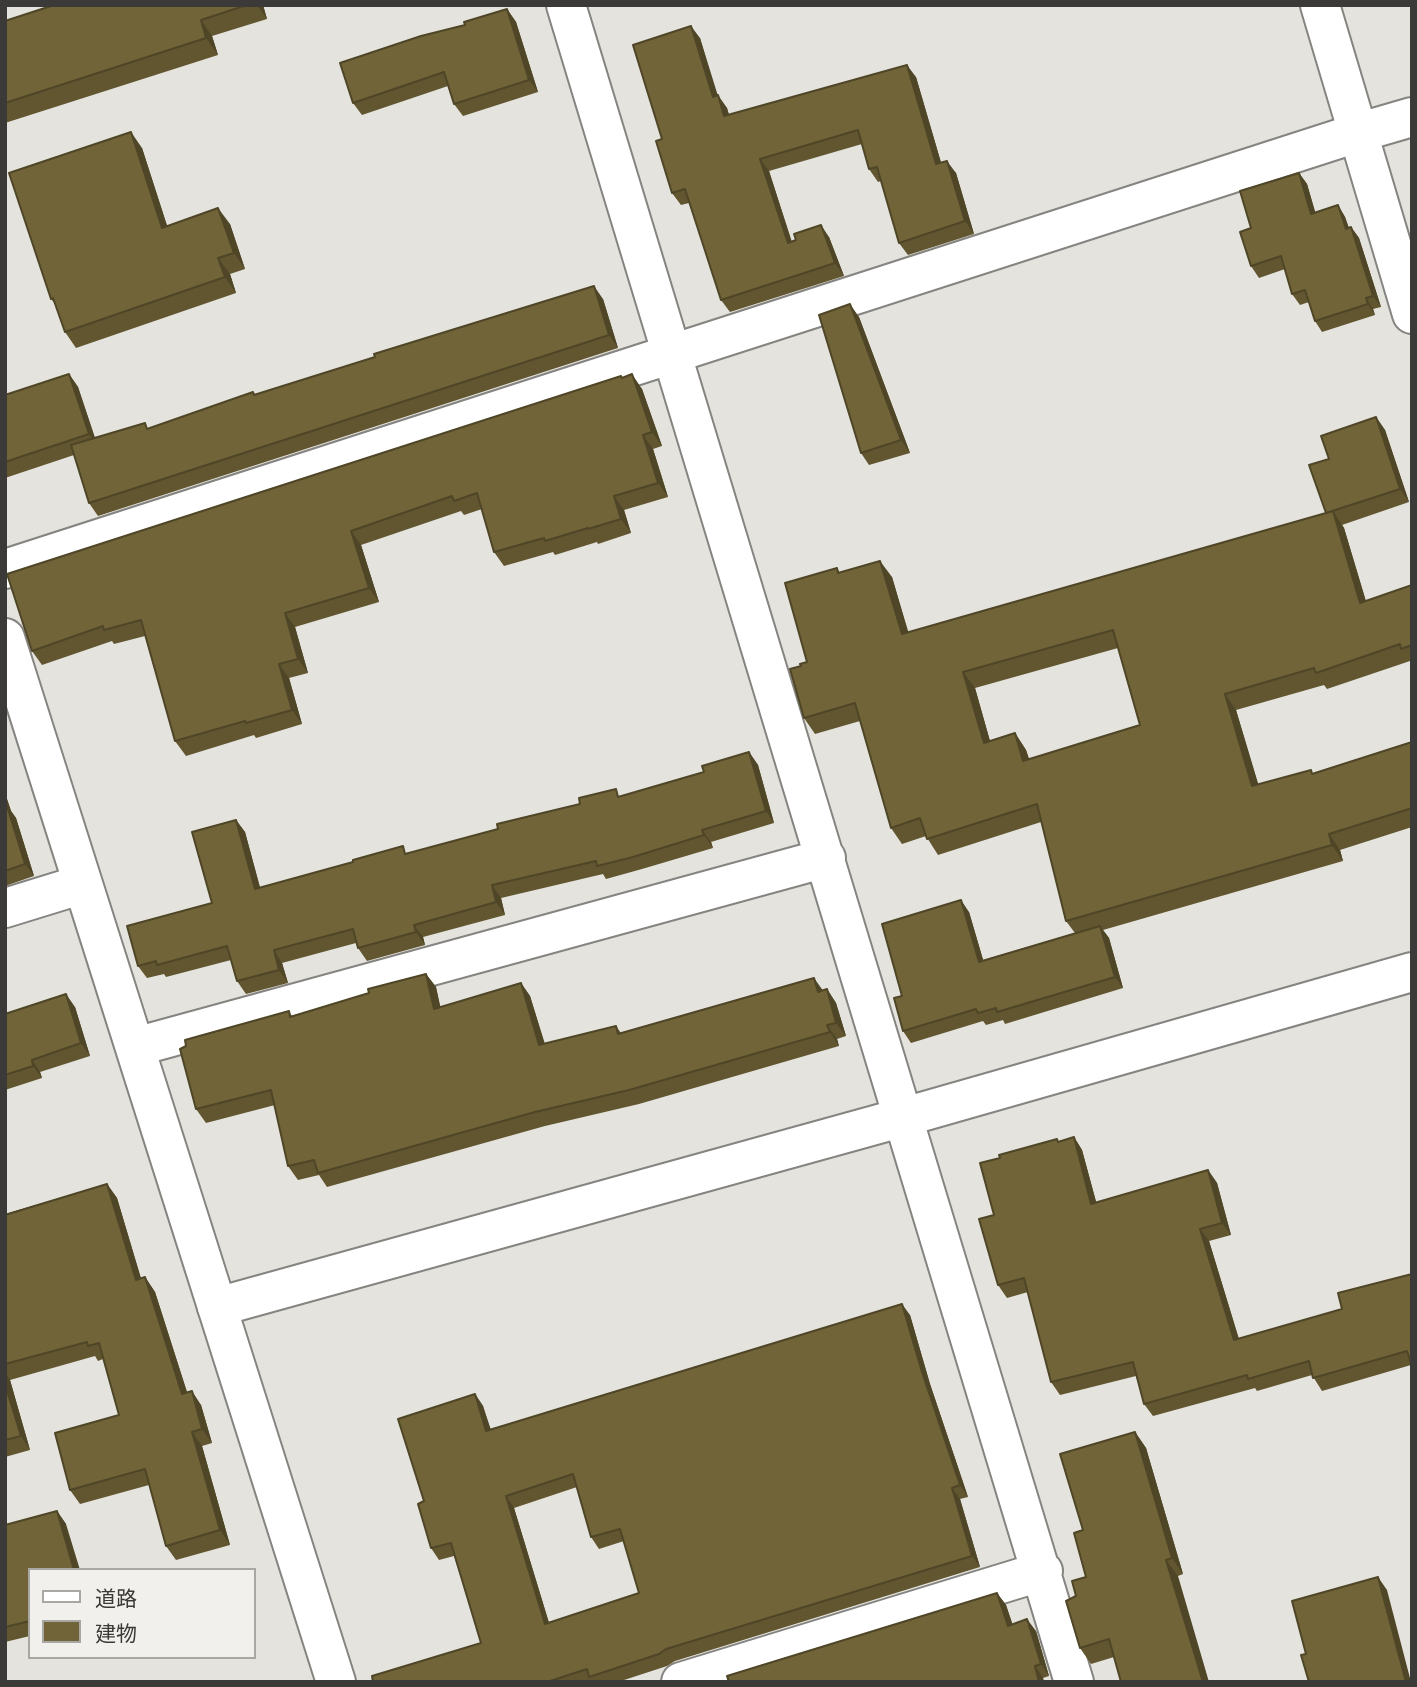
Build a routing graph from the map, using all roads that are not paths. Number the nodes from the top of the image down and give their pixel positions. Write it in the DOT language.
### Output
graph roads {
  1 [pos="566,5"];
  2 [pos="1320,5"];
  3 [pos="1412,117"];
  4 [pos="1357,133"];
  5 [pos="1412,314"];
  6 [pos="673,354"];
  7 [pos="5,569"];
  8 [pos="5,638"];
  9 [pos="826,858"];
  10 [pos="83,884"];
  11 [pos="5,908"];
  12 [pos="1412,972"];
  13 [pos="135,1047"];
  14 [pos="904,1117"];
  15 [pos="217,1307"];
  16 [pos="1043,1571"];
  17 [pos="336,1682"];
  18 [pos="681,1682"];
  19 [pos="1074,1682"];
  1 -- 6 [label="street"];
  2 -- 4 [label="street"];
  3 -- 4 [label="street"];
  4 -- 5 [label="street"];
  4 -- 6 [label="street"];
  6 -- 7 [label="street"];
  6 -- 9 [label="street"];
  8 -- 10 [label="street"];
  9 -- 13 [label="street"];
  9 -- 14 [label="street"];
  10 -- 11 [label="street"];
  10 -- 13 [label="street"];
  12 -- 14 [label="street"];
  13 -- 15 [label="street"];
  14 -- 15 [label="street"];
  14 -- 16 [label="street"];
  15 -- 17 [label="street"];
  16 -- 18 [label="street"];
  16 -- 19 [label="street"];
}
